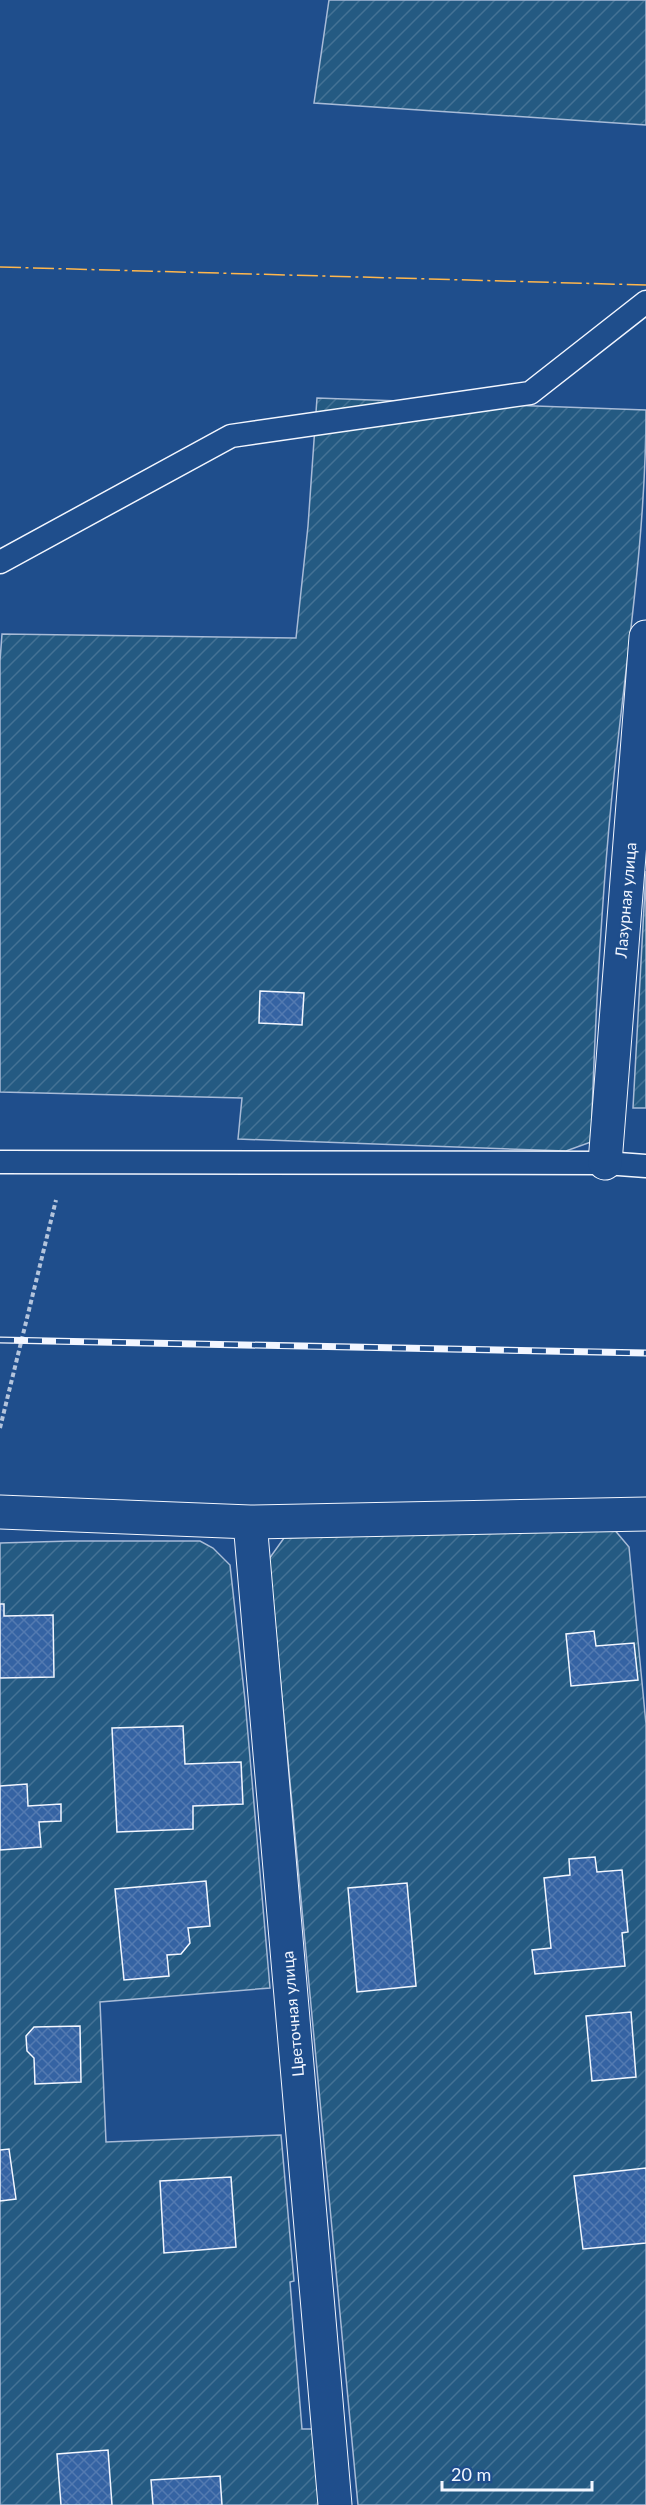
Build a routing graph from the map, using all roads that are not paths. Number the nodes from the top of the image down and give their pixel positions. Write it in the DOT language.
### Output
graph roads {
  1 [pos="646,302"];
  2 [pos="0,562"];
  3 [pos="646,637"];
  4 [pos="0,1162"];
  5 [pos="605,1163"];
  6 [pos="646,1166"];
  7 [pos="0,1512"];
  8 [pos="646,1514"];
  9 [pos="250,1522"];
  10 [pos="335,2505"];
  1 -- 2 [label="lane"];
  3 -- 5 [label="street, Лазурная улица"];
  4 -- 5 [label="lane"];
  5 -- 6 [label="lane"];
  7 -- 9 [label="street"];
  8 -- 9 [label="street"];
  9 -- 10 [label="street, Цветочная улица"];
}
